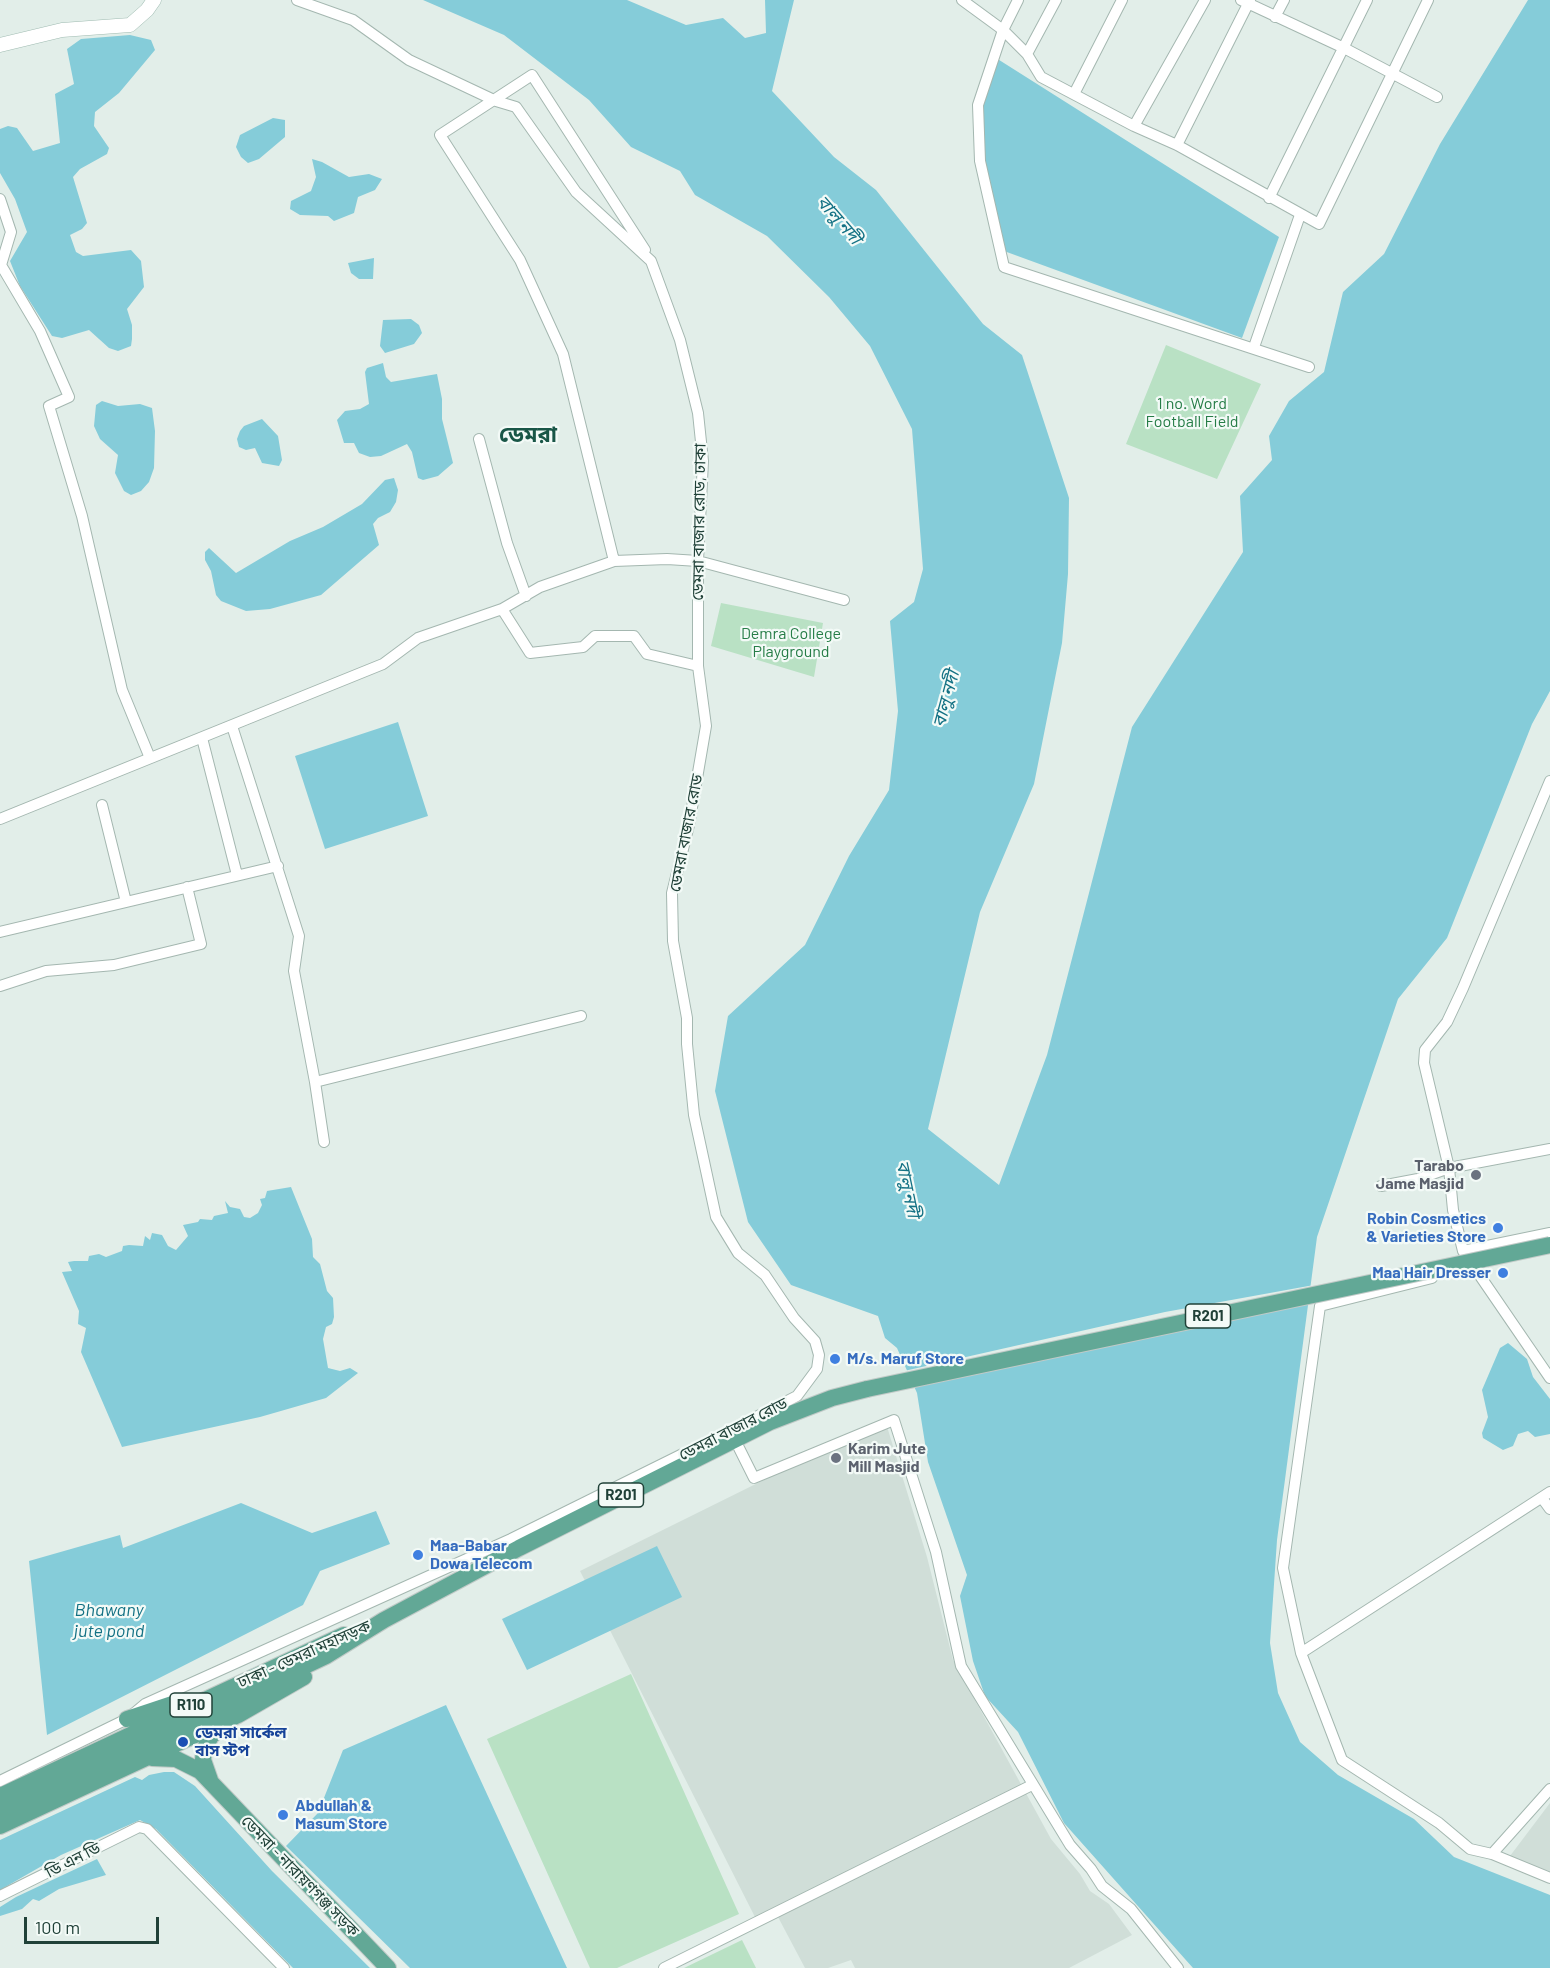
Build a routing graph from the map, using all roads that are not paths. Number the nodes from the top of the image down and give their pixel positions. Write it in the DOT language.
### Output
graph roads {
  1 [pos="154,0"];
  2 [pos="297,0"];
  3 [pos="962,0"];
  4 [pos="1018,0"];
  5 [pos="1056,0"];
  6 [pos="1122,0"];
  7 [pos="1205,0"];
  8 [pos="1284,0"];
  9 [pos="1367,0"];
  10 [pos="1428,0"];
  11 [pos="1246,1"];
  12 [pos="1275,17"];
  13 [pos="1002,30"];
  14 [pos="0,45"];
  15 [pos="1344,48"];
  16 [pos="1027,54"];
  17 [pos="1392,72"];
  18 [pos="1074,94"];
  19 [pos="1437,97"];
  20 [pos="496,101"];
  21 [pos="1134,126"];
  22 [pos="1177,145"];
  23 [pos="1269,198"];
  24 [pos="0,199"];
  25 [pos="1300,215"];
  26 [pos="651,261"];
  27 [pos="1254,347"];
  28 [pos="1309,367"];
  29 [pos="479,439"];
  30 [pos="614,561"];
  31 [pos="698,561"];
  32 [pos="526,596"];
  33 [pos="844,600"];
  34 [pos="502,609"];
  35 [pos="698,666"];
  36 [pos="232,726"];
  37 [pos="202,738"];
  38 [pos="150,758"];
  39 [pos="1550,781"];
  40 [pos="102,805"];
  41 [pos="0,819"];
  42 [pos="278,866"];
  43 [pos="237,875"];
  44 [pos="187,887"];
  45 [pos="126,902"];
  46 [pos="0,932"];
  47 [pos="0,986"];
  48 [pos="581,1016"];
  49 [pos="315,1082"];
  50 [pos="324,1142"];
  51 [pos="1550,1149"];
  52 [pos="1449,1168"];
  53 [pos="1381,1186"];
  54 [pos="1550,1233"];
  55 [pos="1550,1245"];
  56 [pos="1463,1251"];
  57 [pos="1476,1267"];
  58 [pos="1550,1378"];
  59 [pos="739,1448"];
  60 [pos="1546,1495"];
  61 [pos="1550,1509"];
  62 [pos="384,1620"];
  63 [pos="1301,1653"];
  64 [pos="326,1656"];
  65 [pos="237,1683"];
  66 [pos="238,1715"];
  67 [pos="127,1719"];
  68 [pos="144,1759"];
  69 [pos="0,1781"];
  70 [pos="212,1783"];
  71 [pos="1032,1785"];
  72 [pos="1550,1789"];
  73 [pos="0,1796"];
  74 [pos="0,1810"];
  75 [pos="0,1826"];
  76 [pos="1492,1854"];
  77 [pos="1550,1878"];
  78 [pos="0,1896"];
  79 [pos="284,1968"];
  80 [pos="388,1968"];
  81 [pos="664,1968"];
  82 [pos="1178,1968"];
  1 -- 14 [label="street"];
  2 -- 20 [label="street, ডেমরা বাজার রোড, ঢাকা"];
  3 -- 13 [label="street"];
  4 -- 13 [label="street"];
  5 -- 16 [label="street"];
  6 -- 18 [label="street"];
  7 -- 21 [label="street"];
  8 -- 12 [label="street"];
  9 -- 15 [label="street"];
  10 -- 17 [label="street"];
  11 -- 12 [label="street"];
  11 -- 22 [label="street"];
  12 -- 15 [label="street"];
  13 -- 16 [label="street"];
  13 -- 27 [label="street"];
  15 -- 17 [label="street"];
  15 -- 23 [label="street"];
  16 -- 18 [label="street"];
  17 -- 19 [label="street"];
  17 -- 25 [label="street"];
  18 -- 21 [label="street"];
  20 -- 26 [label="street, ডেমরা বাজার রোড, ঢাকা"];
  20 -- 26 [label="street"];
  20 -- 30 [label="street"];
  21 -- 22 [label="street"];
  22 -- 23 [label="street"];
  23 -- 25 [label="street"];
  24 -- 38 [label="street"];
  25 -- 27 [label="street"];
  26 -- 31 [label="street, ডেমরা বাজার রোড, ঢাকা"];
  27 -- 28 [label="street"];
  29 -- 32 [label="street"];
  30 -- 31 [label="street"];
  30 -- 32 [label="street"];
  31 -- 33 [label="street"];
  31 -- 35 [label="street, ডেমরা বাজার রোড, ঢাকা"];
  32 -- 34 [label="street"];
  34 -- 35 [label="street"];
  34 -- 36 [label="street"];
  35 -- 67 [label="street, ডেমরা বাজার রোড"];
  36 -- 37 [label="street"];
  36 -- 42 [label="street"];
  37 -- 38 [label="street"];
  37 -- 43 [label="street"];
  38 -- 41 [label="street"];
  39 -- 52 [label="street"];
  40 -- 45 [label="street"];
  42 -- 43 [label="street"];
  42 -- 49 [label="street"];
  43 -- 44 [label="street"];
  44 -- 45 [label="street"];
  44 -- 47 [label="street"];
  45 -- 46 [label="street"];
  48 -- 49 [label="street"];
  49 -- 50 [label="street"];
  51 -- 52 [label="street"];
  52 -- 53 [label="street"];
  52 -- 56 [label="street"];
  54 -- 56 [label="street"];
  55 -- 62 [label="main road, R201, bridge"];
  56 -- 57 [label="street"];
  57 -- 58 [label="street"];
  57 -- 63 [label="street"];
  59 -- 71 [label="street"];
  60 -- 61 [label="street"];
  60 -- 63 [label="street"];
  62 -- 64 [label="main road, ঢাকা - ডেমরা মহাসড়ক / R110"];
  62 -- 65 [label="main road, ঢাকা - ডেমরা মহাসড়ক / R110"];
  63 -- 76 [label="street"];
  64 -- 66 [label="main road"];
  64 -- 74 [label="main road, ঢাকা - ডেমরা মহাসড়ক / R110"];
  65 -- 67 [label="main road"];
  65 -- 73 [label="main road, ঢাকা - ডেমরা মহাসড়ক / R110"];
  66 -- 68 [label="main road"];
  66 -- 70 [label="main road, ডেমরা - নারায়ণগঞ্জ সড়ক / R110"];
  67 -- 69 [label="street, ডেমরা বাজার রোড"];
  68 -- 70 [label="main road, ডেমরা - নারায়ণগঞ্জ সড়ক / R110"];
  68 -- 75 [label="main road"];
  70 -- 80 [label="main road, ডেমরা - নারায়ণগঞ্জ সড়ক / R110"];
  71 -- 81 [label="street"];
  71 -- 82 [label="street"];
  72 -- 76 [label="street"];
  76 -- 77 [label="street"];
  78 -- 79 [label="street, ডি এন ডি"];
}
